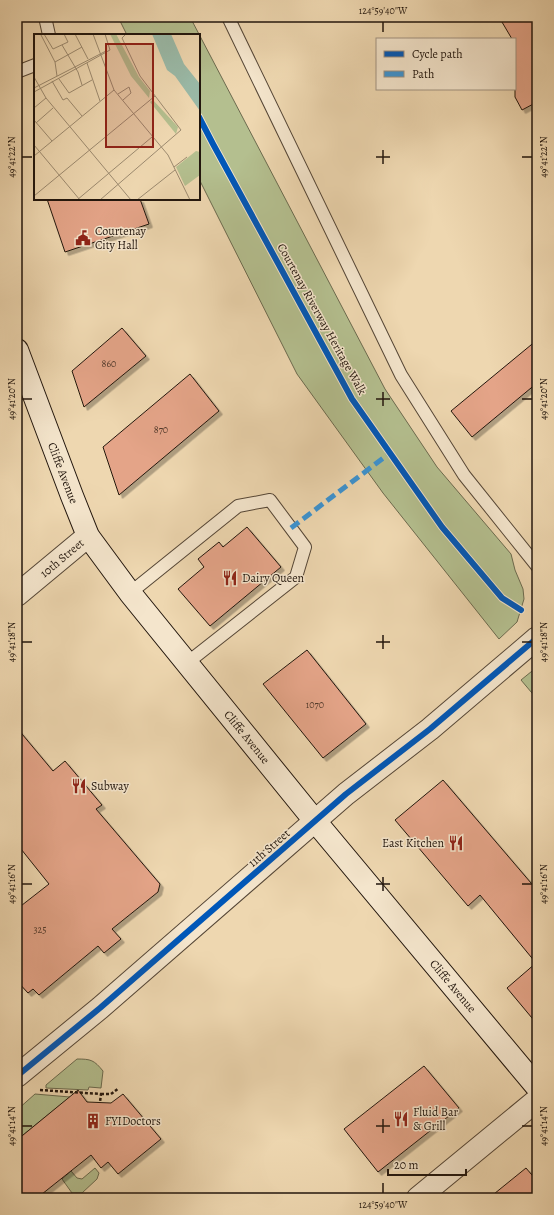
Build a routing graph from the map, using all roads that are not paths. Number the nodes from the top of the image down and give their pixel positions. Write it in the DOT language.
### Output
graph roads {
  1 [pos="45,17"];
  2 [pos="228,17"];
  3 [pos="49,34"];
  4 [pos="34,66"];
  5 [pos="17,72"];
  6 [pos="17,350"];
  7 [pos="88,536"];
  8 [pos="537,566"];
  9 [pos="130,593"];
  10 [pos="17,595"];
  11 [pos="537,638"];
  12 [pos="187,663"];
  13 [pos="315,821"];
  14 [pos="17,1076"];
  15 [pos="537,1087"];
  16 [pos="537,1100"];
  17 [pos="418,1198"];
  1 -- 3 [label="lane"];
  2 -- 8 [label="lane"];
  4 -- 5 [label="lane"];
  6 -- 7 [label="street, Cliffe Avenue"];
  7 -- 9 [label="street, Cliffe Avenue"];
  7 -- 10 [label="street, 10th Street"];
  9 -- 12 [label="street, Cliffe Avenue"];
  9 -- 12 [label="lane"];
  11 -- 13 [label="street, 11th Street"];
  12 -- 13 [label="street, Cliffe Avenue"];
  13 -- 14 [label="street, 11th Street"];
  13 -- 15 [label="street, Cliffe Avenue"];
  16 -- 17 [label="street"];
}
